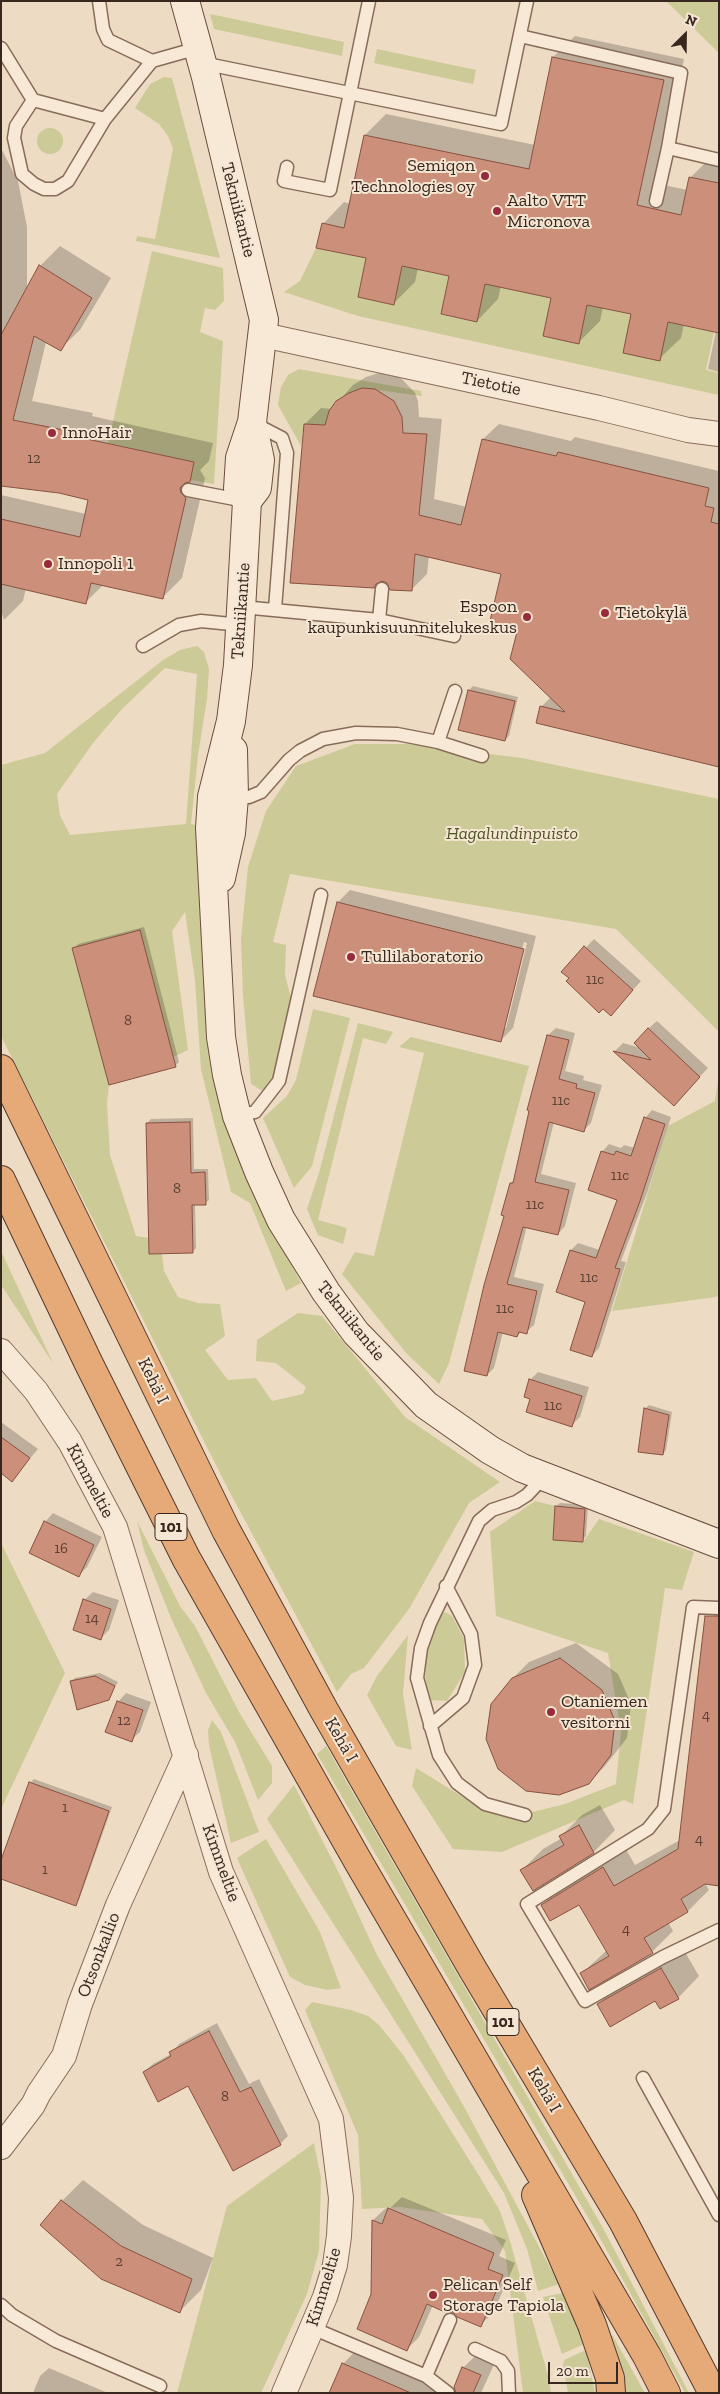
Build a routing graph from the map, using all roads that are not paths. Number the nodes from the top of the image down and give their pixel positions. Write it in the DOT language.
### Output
graph roads {
  1 [pos="99,1"];
  2 [pos="184,1"];
  3 [pos="369,1"];
  4 [pos="527,1"];
  5 [pos="520,36"];
  6 [pos="1,48"];
  7 [pos="200,56"];
  8 [pos="152,61"];
  9 [pos="350,92"];
  10 [pos="33,100"];
  11 [pos="105,118"];
  12 [pos="668,148"];
  13 [pos="719,160"];
  14 [pos="287,167"];
  15 [pos="656,201"];
  16 [pos="263,335"];
  17 [pos="252,422"];
  18 [pos="719,434"];
  19 [pos="188,490"];
  20 [pos="247,501"];
  21 [pos="382,589"];
  22 [pos="275,610"];
  23 [pos="242,616"];
  24 [pos="379,620"];
  25 [pos="454,636"];
  26 [pos="143,646"];
  27 [pos="455,691"];
  28 [pos="438,742"];
  29 [pos="482,756"];
  30 [pos="223,797"];
  31 [pos="321,895"];
  32 [pos="1,1069"];
  33 [pos="237,1116"];
  34 [pos="1,1180"];
  35 [pos="1,1351"];
  36 [pos="544,1478"];
  37 [pos="719,1544"];
  38 [pos="446,1586"];
  39 [pos="719,1608"];
  40 [pos="430,1726"];
  41 [pos="186,1755"];
  42 [pos="525,1815"];
  43 [pos="719,1930"];
  44 [pos="644,2078"];
  45 [pos="510,2123"];
  46 [pos="1,2147"];
  47 [pos="719,2215"];
  48 [pos="1,2305"];
  49 [pos="450,2320"];
  50 [pos="312,2328"];
  51 [pos="474,2349"];
  52 [pos="426,2376"];
  53 [pos="160,2386"];
  54 [pos="284,2393"];
  55 [pos="448,2393"];
  56 [pos="509,2393"];
  57 [pos="611,2393"];
  58 [pos="666,2393"];
  59 [pos="713,2393"];
  1 -- 8 [label="lane"];
  2 -- 7 [label="main road, Tekniikantie"];
  3 -- 9 [label="lane"];
  4 -- 5 [label="lane"];
  5 -- 9 [label="lane"];
  5 -- 12 [label="lane"];
  6 -- 10 [label="lane"];
  7 -- 8 [label="lane"];
  7 -- 9 [label="lane"];
  7 -- 16 [label="main road, Tekniikantie"];
  8 -- 11 [label="lane"];
  9 -- 14 [label="lane"];
  10 -- 11 [label="lane"];
  10 -- 11 [label="lane"];
  12 -- 13 [label="lane"];
  12 -- 15 [label="lane"];
  16 -- 17 [label="main road, Tekniikantie"];
  16 -- 18 [label="street, Tietotie"];
  17 -- 20 [label="main road, Tekniikantie"];
  17 -- 22 [label="lane"];
  19 -- 20 [label="lane"];
  20 -- 23 [label="main road, Tekniikantie"];
  21 -- 24 [label="lane"];
  22 -- 23 [label="lane"];
  22 -- 24 [label="lane"];
  23 -- 26 [label="lane"];
  23 -- 30 [label="main road, Tekniikantie"];
  24 -- 25 [label="lane"];
  27 -- 28 [label="lane"];
  28 -- 29 [label="lane"];
  28 -- 30 [label="lane"];
  30 -- 33 [label="main road, Tekniikantie"];
  31 -- 33 [label="lane"];
  32 -- 59 [label="highway, Kehä I / 101"];
  33 -- 36 [label="main road, Tekniikantie"];
  34 -- 45 [label="highway, 101"];
  35 -- 41 [label="street, Kimmeltie"];
  36 -- 37 [label="main road, Tekniikantie"];
  36 -- 38 [label="lane"];
  38 -- 40 [label="lane"];
  38 -- 40 [label="lane"];
  39 -- 43 [label="lane"];
  40 -- 42 [label="lane"];
  41 -- 46 [label="street, Otsonkallio"];
  41 -- 50 [label="street, Kimmeltie"];
  44 -- 47 [label="lane"];
  45 -- 57 [label="highway"];
  45 -- 58 [label="highway, 101"];
  48 -- 53 [label="lane"];
  49 -- 52 [label="lane"];
  50 -- 52 [label="lane"];
  50 -- 54 [label="street, Kimmeltie"];
  51 -- 56 [label="lane"];
  52 -- 55 [label="lane"];
}
